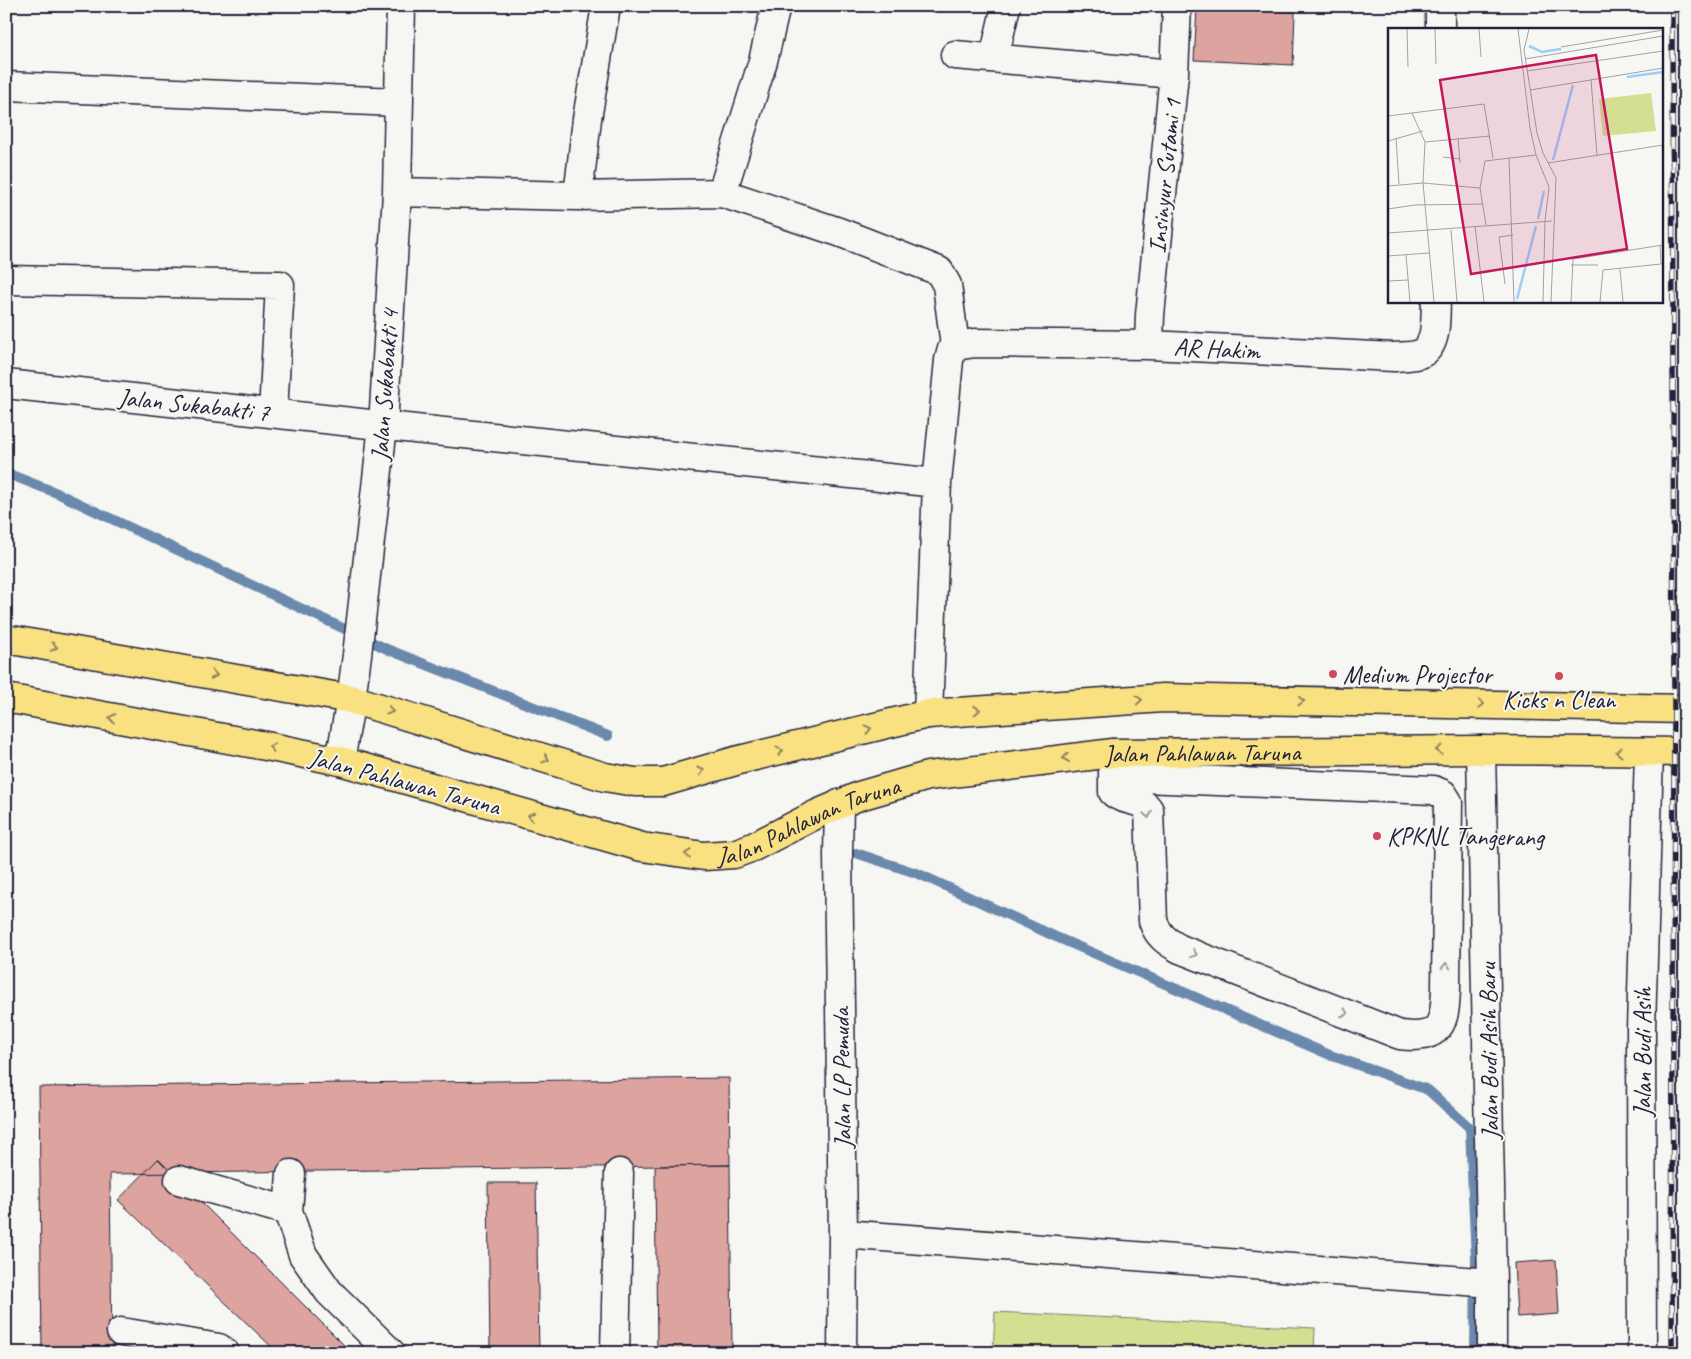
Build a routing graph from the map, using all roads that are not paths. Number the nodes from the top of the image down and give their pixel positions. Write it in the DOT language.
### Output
graph roads {
  1 [pos="401,6"];
  2 [pos="606,6"];
  3 [pos="776,6"];
  4 [pos="1006,6"];
  5 [pos="1177,6"];
  6 [pos="1440,6"];
  7 [pos="1440,28"];
  8 [pos="955,55"];
  9 [pos="994,58"];
  10 [pos="1174,74"];
  11 [pos="6,86"];
  12 [pos="398,102"];
  13 [pos="397,192"];
  14 [pos="722,193"];
  15 [pos="578,196"];
  16 [pos="6,280"];
  17 [pos="1436,302"];
  18 [pos="1149,345"];
  19 [pos="955,346"];
  20 [pos="6,384"];
  21 [pos="273,413"];
  22 [pos="383,426"];
  23 [pos="938,483"];
  24 [pos="6,638"];
  25 [pos="6,698"];
  26 [pos="351,699"];
  27 [pos="1685,709"];
  28 [pos="928,714"];
  29 [pos="1481,750"];
  30 [pos="1113,752"];
  31 [pos="1649,752"];
  32 [pos="1685,752"];
  33 [pos="340,761"];
  34 [pos="1113,789"];
  35 [pos="828,809"];
  36 [pos="619,1173"];
  37 [pos="290,1174"];
  38 [pos="179,1180"];
  39 [pos="288,1211"];
  40 [pos="843,1234"];
  41 [pos="1478,1282"];
  42 [pos="121,1332"];
  43 [pos="225,1353"];
  44 [pos="391,1353"];
  45 [pos="615,1353"];
  46 [pos="842,1353"];
  47 [pos="1492,1353"];
  48 [pos="1642,1353"];
  1 -- 12 [label="street, Jalan Sukabakti 4"];
  2 -- 15 [label="street"];
  3 -- 14 [label="street"];
  4 -- 9 [label="street"];
  5 -- 10 [label="street, Insinyur Sutami 1"];
  6 -- 7 [label="street"];
  8 -- 9 [label="street"];
  9 -- 10 [label="street"];
  10 -- 18 [label="street, Insinyur Sutami 1"];
  11 -- 12 [label="street"];
  12 -- 13 [label="street, Jalan Sukabakti 4"];
  13 -- 15 [label="street"];
  13 -- 22 [label="street, Jalan Sukabakti 4"];
  14 -- 15 [label="street"];
  14 -- 19 [label="street"];
  16 -- 21 [label="street"];
  17 -- 18 [label="street, AR Hakim"];
  18 -- 19 [label="street, AR Hakim"];
  19 -- 23 [label="street"];
  20 -- 21 [label="street, Jalan Sukabakti 7"];
  21 -- 22 [label="street, Jalan Sukabakti 7"];
  22 -- 23 [label="street, Jalan Sukabakti 7"];
  22 -- 26 [label="street, Jalan Sukabakti 4"];
  23 -- 28 [label="street"];
  24 -- 26 [label="main road, Jalan Pahlawan Taruna, one-way"];
  33 -- 25 [label="main road, Jalan Pahlawan Taruna, one-way"];
  26 -- 28 [label="main road, Jalan Pahlawan Taruna, one-way"];
  26 -- 33 [label="street, Jalan Sukabakti 4"];
  28 -- 27 [label="main road, Jalan Pahlawan Taruna, one-way"];
  29 -- 30 [label="main road, Jalan Pahlawan Taruna, one-way"];
  31 -- 29 [label="main road, Jalan Pahlawan Taruna, one-way"];
  29 -- 41 [label="street, Jalan Budi Asih Baru"];
  30 -- 34 [label="street"];
  30 -- 35 [label="main road, Jalan Pahlawan Taruna, one-way"];
  31 -- 32 [label="main road, Jalan Pahlawan Taruna"];
  31 -- 48 [label="street, Jalan Budi Asih"];
  35 -- 33 [label="main road, Jalan Pahlawan Taruna, one-way"];
  34 -- 34 [label="street, one-way"];
  35 -- 40 [label="street, Jalan LP Pemuda"];
  36 -- 45 [label="street"];
  37 -- 39 [label="street"];
  38 -- 39 [label="street"];
  39 -- 44 [label="street"];
  40 -- 41 [label="street"];
  40 -- 46 [label="street, Jalan LP Pemuda"];
  41 -- 47 [label="street, Jalan Budi Asih Baru"];
  42 -- 43 [label="street"];
}
